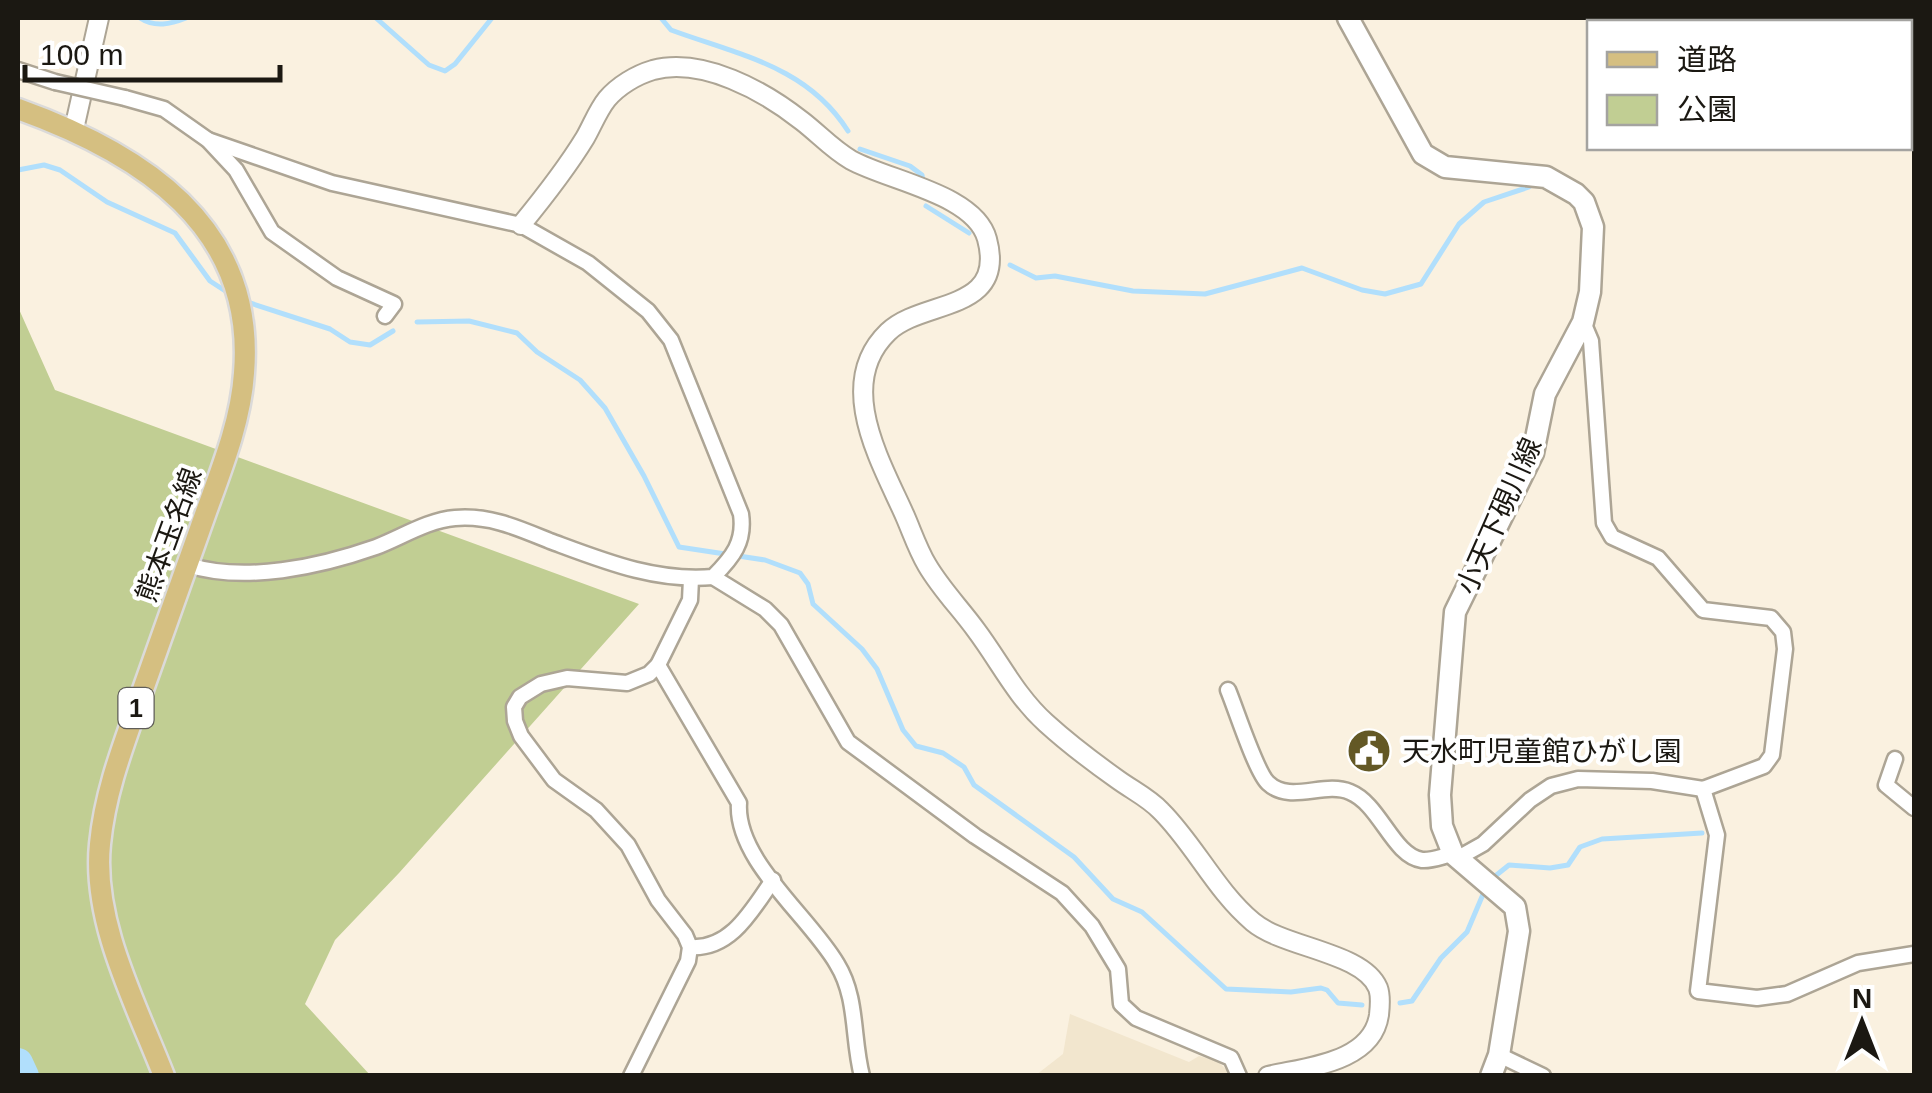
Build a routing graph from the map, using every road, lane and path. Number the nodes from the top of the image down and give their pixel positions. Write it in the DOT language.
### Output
graph roads {
  1 [pos="100,18"];
  2 [pos="1348,18"];
  3 [pos="18,70"];
  4 [pos="18,109"];
  5 [pos="74,129"];
  6 [pos="208,140"];
  7 [pos="521,226"];
  8 [pos="385,316"];
  9 [pos="1583,322"];
  10 [pos="188,565"];
  11 [pos="714,576"];
  12 [pos="691,579"];
  13 [pos="658,665"];
  14 [pos="1228,690"];
  15 [pos="1894,758"];
  16 [pos="1703,788"];
  17 [pos="1914,808"];
  18 [pos="1455,856"];
  19 [pos="773,880"];
  20 [pos="690,946"];
  21 [pos="1914,954"];
  22 [pos="1498,1055"];
  23 [pos="164,1076"];
  24 [pos="631,1076"];
  25 [pos="862,1076"];
  26 [pos="1239,1076"];
  27 [pos="1268,1076"];
  28 [pos="1491,1076"];
  29 [pos="1543,1076"];
  1 -- 5 [label="street"];
  2 -- 9 [label="main road, 小天下硯川線"];
  3 -- 6 [label="street, bridge"];
  4 -- 5 [label="main road, 熊本玉名線 / 1"];
  5 -- 10 [label="main road, 熊本玉名線 / 1"];
  6 -- 7 [label="street"];
  6 -- 8 [label="street"];
  7 -- 11 [label="street"];
  7 -- 27 [label="street"];
  9 -- 16 [label="street"];
  9 -- 18 [label="main road, 小天下硯川線"];
  10 -- 12 [label="street"];
  10 -- 23 [label="main road, 熊本玉名線 / 1"];
  11 -- 12 [label="street"];
  11 -- 26 [label="street"];
  12 -- 13 [label="street"];
  13 -- 19 [label="street"];
  13 -- 20 [label="street"];
  14 -- 18 [label="street"];
  15 -- 17 [label="street"];
  16 -- 18 [label="street"];
  16 -- 21 [label="street"];
  18 -- 22 [label="main road"];
  19 -- 20 [label="street"];
  19 -- 25 [label="street"];
  20 -- 24 [label="street"];
  22 -- 28 [label="main road"];
  22 -- 29 [label="street"];
}
